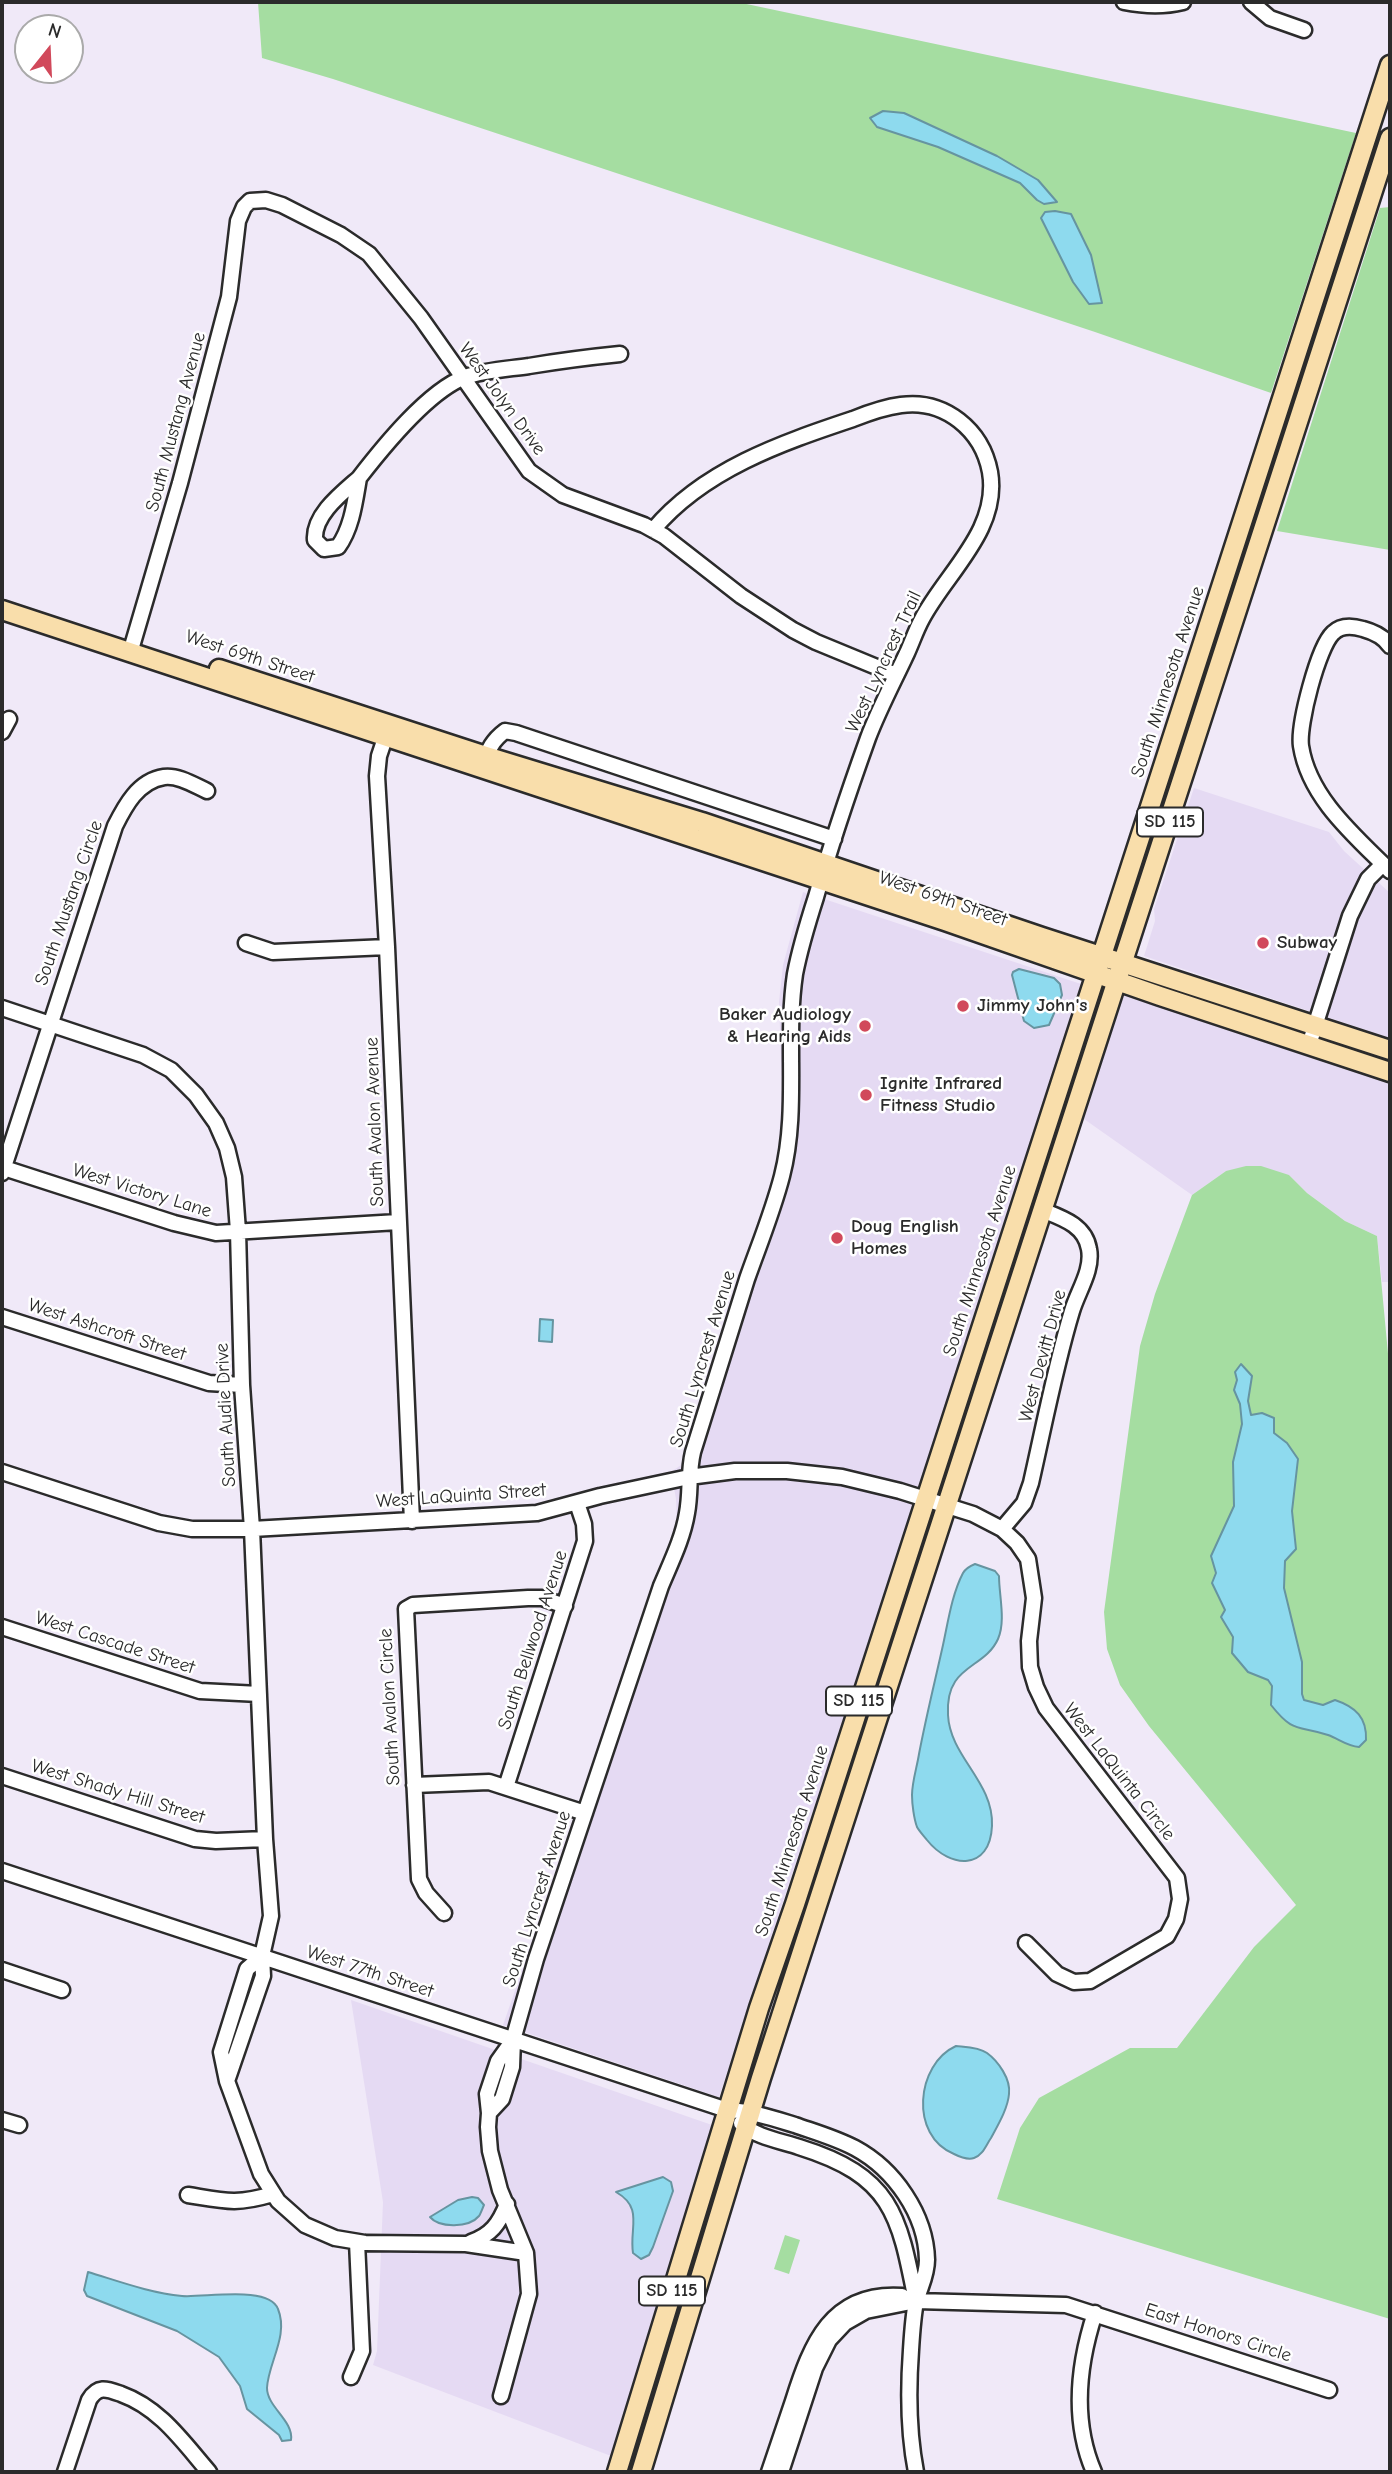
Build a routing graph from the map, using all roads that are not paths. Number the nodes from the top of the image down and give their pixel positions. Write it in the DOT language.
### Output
graph roads {
  1 [pos="1124,2"];
  2 [pos="1183,2"];
  3 [pos="1251,2"];
  4 [pos="1304,30"];
  5 [pos="1390,65"];
  6 [pos="1390,138"];
  7 [pos="250,201"];
  8 [pos="620,354"];
  9 [pos="463,378"];
  10 [pos="359,478"];
  11 [pos="653,530"];
  12 [pos="2,598"];
  13 [pos="2,610"];
  14 [pos="1390,646"];
  15 [pos="132,647"];
  16 [pos="896,675"];
  17 [pos="388,731"];
  18 [pos="484,762"];
  19 [pos="207,791"];
  20 [pos="834,839"];
  21 [pos="826,863"];
  22 [pos="1386,868"];
  23 [pos="821,880"];
  24 [pos="246,943"];
  25 [pos="387,947"];
  26 [pos="1125,963"];
  27 [pos="1099,965"];
  28 [pos="1118,982"];
  29 [pos="2,1008"];
  30 [pos="49,1023"];
  31 [pos="1315,1026"];
  32 [pos="1309,1045"];
  33 [pos="1390,1050"];
  34 [pos="1390,1072"];
  35 [pos="3,1171"];
  36 [pos="1042,1210"];
  37 [pos="398,1222"];
  38 [pos="238,1231"];
  39 [pos="2,1317"];
  40 [pos="242,1385"];
  41 [pos="2,1472"];
  42 [pos="690,1477"];
  43 [pos="925,1499"];
  44 [pos="577,1503"];
  45 [pos="947,1506"];
  46 [pos="412,1521"];
  47 [pos="252,1529"];
  48 [pos="1002,1529"];
  49 [pos="565,1606"];
  50 [pos="2,1627"];
  51 [pos="259,1694"];
  52 [pos="2,1776"];
  53 [pos="414,1785"];
  54 [pos="506,1787"];
  55 [pos="585,1813"];
  56 [pos="265,1839"];
  57 [pos="2,1871"];
  58 [pos="444,1913"];
  59 [pos="1026,1943"];
  60 [pos="262,1956"];
  61 [pos="2,1970"];
  62 [pos="62,1990"];
  63 [pos="513,2040"];
  64 [pos="727,2110"];
  65 [pos="2,2120"];
  66 [pos="748,2120"];
  67 [pos="19,2125"];
  68 [pos="273,2194"];
  69 [pos="188,2195"];
  70 [pos="507,2204"];
  71 [pos="357,2242"];
  72 [pos="466,2244"];
  73 [pos="526,2253"];
  74 [pos="916,2301"];
  75 [pos="1095,2313"];
  76 [pos="351,2377"];
  77 [pos="1329,2390"];
  78 [pos="501,2396"];
  79 [pos="65,2472"];
  80 [pos="209,2472"];
  81 [pos="617,2472"];
  82 [pos="641,2472"];
  83 [pos="769,2472"];
  84 [pos="781,2472"];
  85 [pos="916,2472"];
  86 [pos="1094,2472"];
  1 -- 2 [label="street"];
  3 -- 4 [label="street"];
  5 -- 27 [label="main road, South Minnesota Avenue / SD 115"];
  6 -- 26 [label="main road, SD 115"];
  7 -- 9 [label="street, West Jolyn Drive"];
  7 -- 15 [label="street, South Mustang Avenue"];
  8 -- 9 [label="street"];
  9 -- 10 [label="street"];
  9 -- 11 [label="street, West Jolyn Drive"];
  10 -- 10 [label="street"];
  11 -- 16 [label="street, West Jolyn Drive"];
  11 -- 16 [label="street, West Lyncrest Trail"];
  12 -- 15 [label="main road, West 69th Street"];
  13 -- 15 [label="main road, West 69th Street"];
  14 -- 22 [label="street"];
  15 -- 17 [label="main road, West 69th Street"];
  16 -- 20 [label="street, West Lyncrest Trail"];
  17 -- 18 [label="main road, West 69th Street"];
  17 -- 25 [label="street, South Avalon Avenue"];
  18 -- 20 [label="street"];
  18 -- 21 [label="main road, West 69th Street"];
  18 -- 23 [label="main road, West 69th Street"];
  19 -- 30 [label="street, South Mustang Circle"];
  20 -- 21 [label="street, West Lyncrest Trail"];
  21 -- 23 [label="street, South Lyncrest Avenue"];
  21 -- 27 [label="main road, West 69th Street"];
  22 -- 31 [label="street"];
  23 -- 27 [label="main road, West 69th Street"];
  23 -- 42 [label="street, South Lyncrest Avenue"];
  24 -- 25 [label="street"];
  25 -- 37 [label="street, South Avalon Avenue"];
  26 -- 27 [label="main road, West 69th Street"];
  26 -- 28 [label="main road, SD 115"];
  26 -- 31 [label="main road, West 69th Street"];
  27 -- 28 [label="main road, West 69th Street"];
  27 -- 43 [label="main road, South Minnesota Avenue / SD 115"];
  28 -- 32 [label="main road, West 69th Street"];
  28 -- 36 [label="main road, SD 115"];
  29 -- 30 [label="street, South Audie Drive"];
  30 -- 35 [label="street"];
  30 -- 38 [label="street, South Audie Drive"];
  31 -- 32 [label="street"];
  31 -- 33 [label="main road, West 69th Street"];
  32 -- 34 [label="main road, West 69th Street"];
  35 -- 38 [label="street, West Victory Lane"];
  36 -- 45 [label="main road, SD 115"];
  36 -- 48 [label="street, West Devitt Drive"];
  37 -- 38 [label="street, West Victory Lane"];
  37 -- 46 [label="street, South Avalon Avenue"];
  38 -- 40 [label="street, South Audie Drive"];
  39 -- 40 [label="street, West Ashcroft Street"];
  40 -- 47 [label="street, South Audie Drive"];
  41 -- 47 [label="street, West LaQuinta Street"];
  42 -- 43 [label="street, West LaQuinta Street"];
  42 -- 44 [label="street, West LaQuinta Street"];
  42 -- 55 [label="street, South Lyncrest Avenue"];
  43 -- 45 [label="street, West LaQuinta Street"];
  43 -- 64 [label="main road, South Minnesota Avenue / SD 115"];
  44 -- 46 [label="street, West LaQuinta Street"];
  44 -- 49 [label="street, South Bellwood Avenue"];
  45 -- 48 [label="street, West LaQuinta Circle"];
  45 -- 66 [label="main road, SD 115"];
  46 -- 47 [label="street, West LaQuinta Street"];
  47 -- 51 [label="street, South Audie Drive"];
  48 -- 59 [label="street, West LaQuinta Circle"];
  49 -- 53 [label="street, South Avalon Circle"];
  49 -- 54 [label="street, South Bellwood Avenue"];
  50 -- 51 [label="street, West Cascade Street"];
  51 -- 56 [label="street, South Audie Drive"];
  52 -- 56 [label="street, West Shady Hill Street"];
  53 -- 54 [label="street"];
  53 -- 58 [label="street, South Avalon Circle"];
  54 -- 55 [label="street"];
  55 -- 63 [label="street, South Lyncrest Avenue"];
  56 -- 60 [label="street, South Audie Drive"];
  57 -- 60 [label="street, West 77th Street"];
  60 -- 63 [label="street, West 77th Street"];
  60 -- 68 [label="street, South Audie Drive"];
  61 -- 62 [label="street"];
  63 -- 64 [label="street, West 77th Street"];
  63 -- 70 [label="street, South Lyncrest Avenue"];
  64 -- 66 [label="street, West 77th Street"];
  64 -- 81 [label="main road, South Minnesota Avenue / SD 115"];
  65 -- 67 [label="street"];
  66 -- 74 [label="street, West 77th Street"];
  66 -- 74 [label="street, West 77th Street"];
  66 -- 82 [label="main road, SD 115"];
  68 -- 69 [label="street"];
  68 -- 71 [label="street"];
  70 -- 72 [label="street"];
  70 -- 73 [label="street, South Lyncrest Avenue"];
  71 -- 72 [label="street"];
  71 -- 76 [label="street"];
  72 -- 73 [label="street"];
  73 -- 78 [label="street, South Lyncrest Avenue"];
  74 -- 75 [label="street, East Honors Circle"];
  74 -- 83 [label="street"];
  74 -- 84 [label="street"];
  74 -- 85 [label="street, West 77th Street"];
  75 -- 77 [label="street, East Honors Circle"];
  75 -- 86 [label="street"];
  79 -- 80 [label="street"];
}
